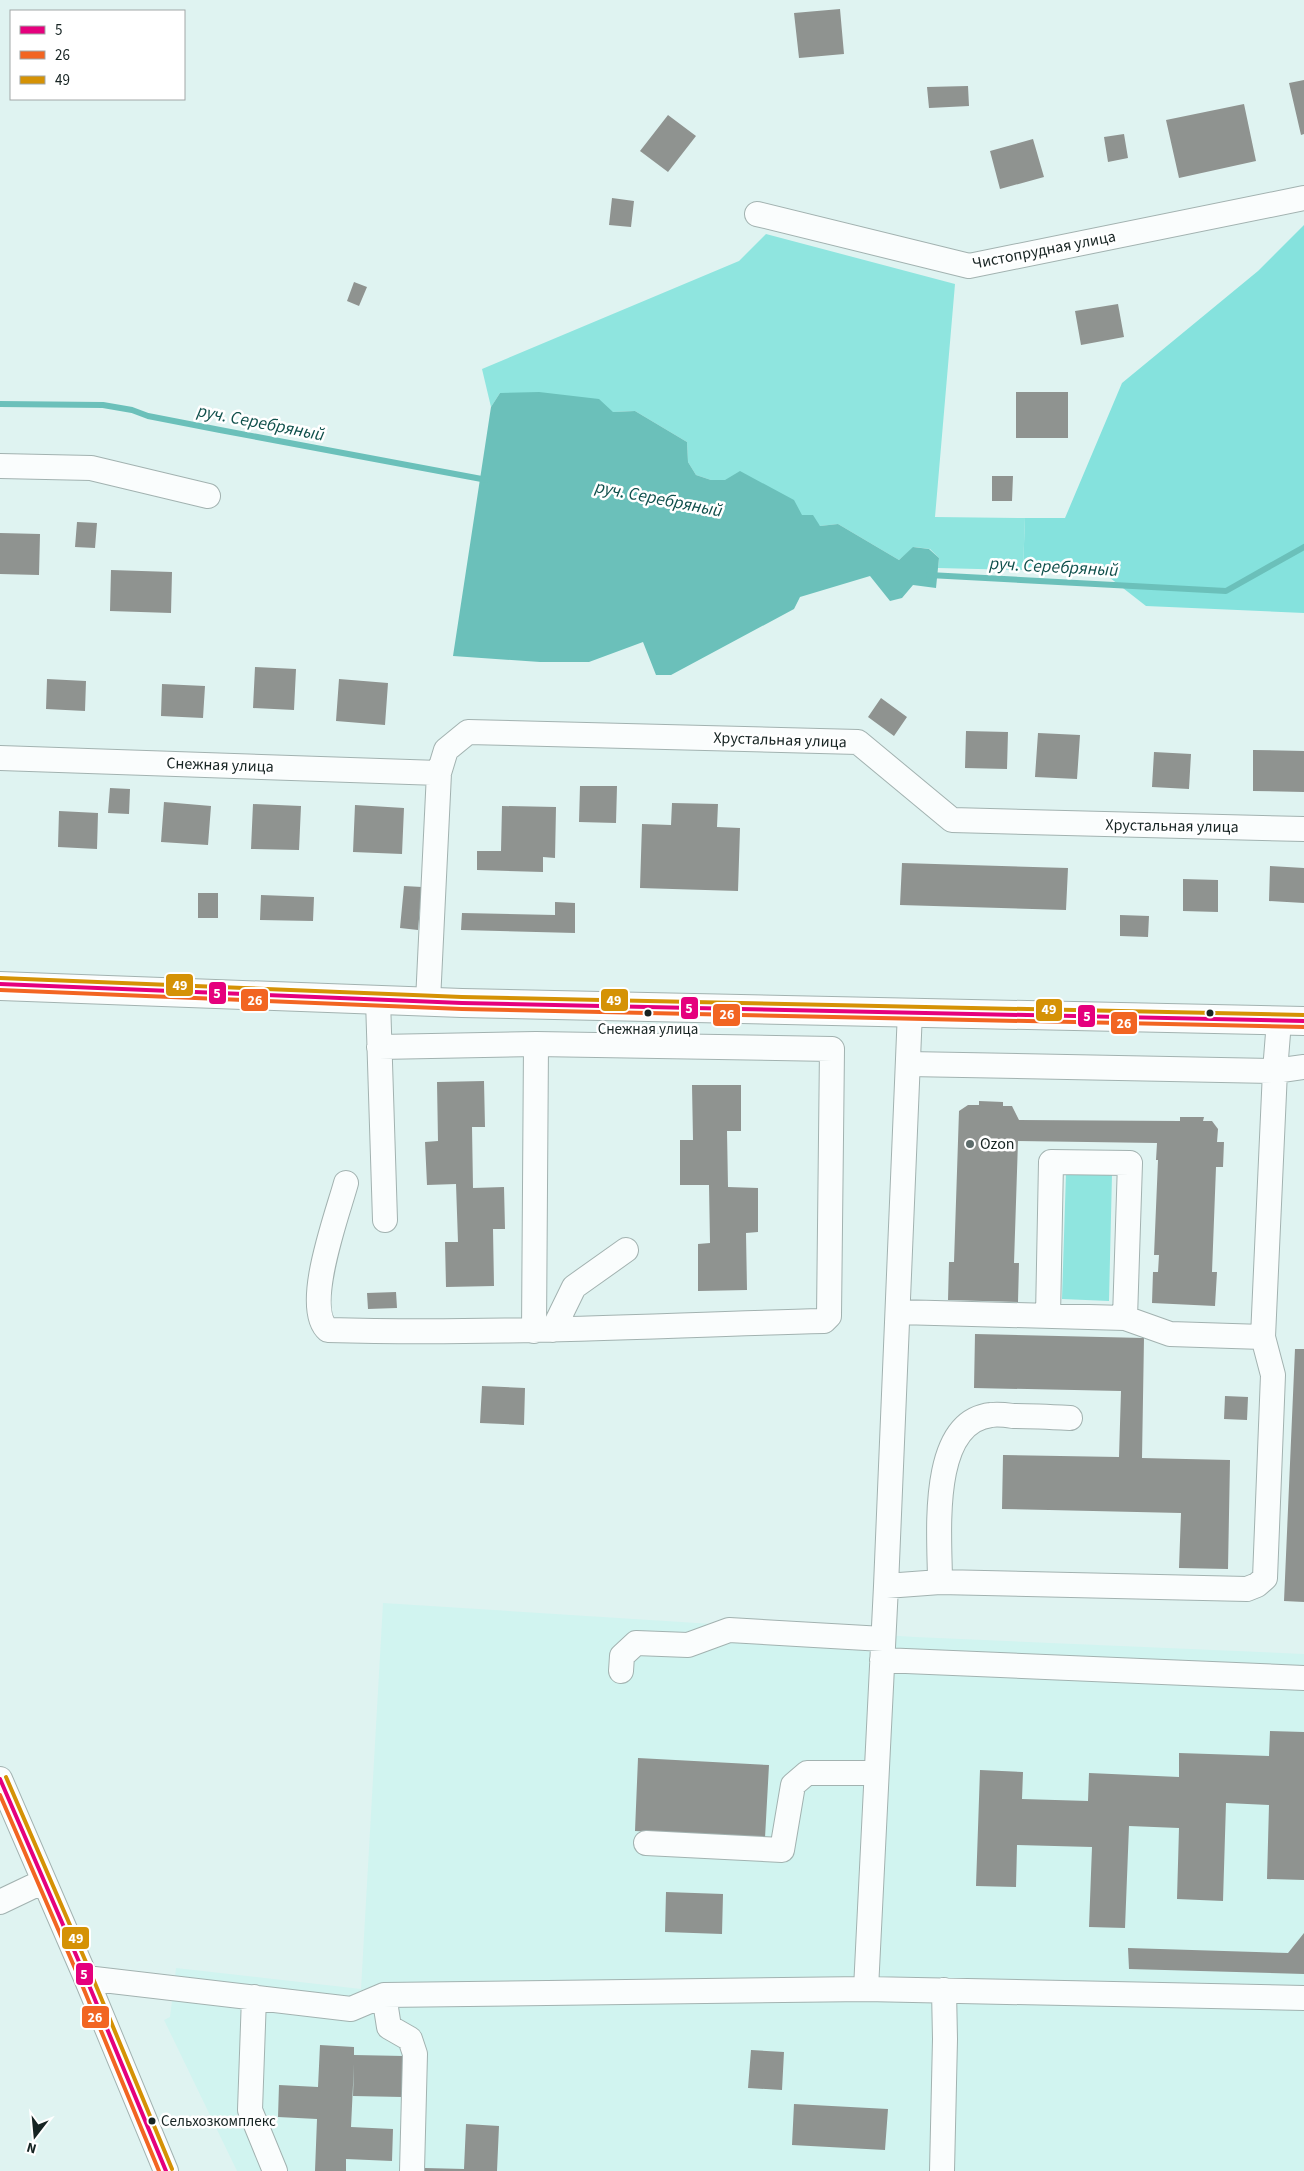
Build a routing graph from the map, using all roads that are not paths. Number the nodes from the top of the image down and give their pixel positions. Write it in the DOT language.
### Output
graph roads {
  1 [pos="1304,198"];
  2 [pos="757,214"];
  3 [pos="0,466"];
  4 [pos="208,496"];
  5 [pos="0,758"];
  6 [pos="440,773"];
  7 [pos="1304,829"];
  8 [pos="3,986"];
  9 [pos="378,1000"];
  10 [pos="428,1001"];
  11 [pos="910,1011"];
  12 [pos="1291,1021"];
  13 [pos="536,1044"];
  14 [pos="380,1047"];
  15 [pos="908,1064"];
  16 [pos="1304,1066"];
  17 [pos="1274,1071"];
  18 [pos="346,1183"];
  19 [pos="385,1220"];
  20 [pos="626,1250"];
  21 [pos="898,1312"];
  22 [pos="1048,1316"];
  23 [pos="1125,1318"];
  24 [pos="544,1330"];
  25 [pos="1263,1337"];
  26 [pos="1070,1418"];
  27 [pos="940,1582"];
  28 [pos="886,1586"];
  29 [pos="882,1650"];
  30 [pos="620,1672"];
  31 [pos="1304,1678"];
  32 [pos="875,1773"];
  33 [pos="0,1779"];
  34 [pos="646,1843"];
  35 [pos="44,1881"];
  36 [pos="0,1902"];
  37 [pos="86,1978"];
  38 [pos="866,1989"];
  39 [pos="944,1990"];
  40 [pos="384,1995"];
  41 [pos="254,1997"];
  42 [pos="1304,1998"];
  43 [pos="166,2171"];
  44 [pos="275,2171"];
  45 [pos="412,2171"];
  46 [pos="942,2171"];
  1 -- 2 [label="street, Чистопрудная улица"];
  3 -- 4 [label="street"];
  5 -- 6 [label="street, Снежная улица"];
  6 -- 7 [label="street, Хрустальная улица"];
  6 -- 10 [label="street"];
  8 -- 9 [label="main road"];
  9 -- 10 [label="main road"];
  9 -- 14 [label="street"];
  10 -- 11 [label="main road"];
  11 -- 12 [label="main road"];
  11 -- 15 [label="street"];
  12 -- 17 [label="street"];
  13 -- 14 [label="street"];
  13 -- 24 [label="street"];
  13 -- 24 [label="street"];
  14 -- 19 [label="street"];
  15 -- 17 [label="street"];
  15 -- 21 [label="street"];
  16 -- 17 [label="street"];
  17 -- 25 [label="street"];
  18 -- 24 [label="street"];
  20 -- 24 [label="street"];
  21 -- 22 [label="street"];
  21 -- 28 [label="street"];
  22 -- 23 [label="street"];
  22 -- 23 [label="street"];
  23 -- 25 [label="street"];
  25 -- 27 [label="street"];
  26 -- 27 [label="street"];
  27 -- 28 [label="street"];
  28 -- 29 [label="street"];
  29 -- 30 [label="street"];
  29 -- 31 [label="street"];
  29 -- 32 [label="street"];
  32 -- 34 [label="street"];
  32 -- 38 [label="street"];
  33 -- 35 [label="street"];
  35 -- 36 [label="street"];
  35 -- 37 [label="street"];
  37 -- 41 [label="street"];
  37 -- 43 [label="street"];
  38 -- 39 [label="street"];
  38 -- 40 [label="street"];
  39 -- 42 [label="street"];
  39 -- 46 [label="street"];
  40 -- 41 [label="street"];
  40 -- 45 [label="street"];
  41 -- 44 [label="street"];
}
